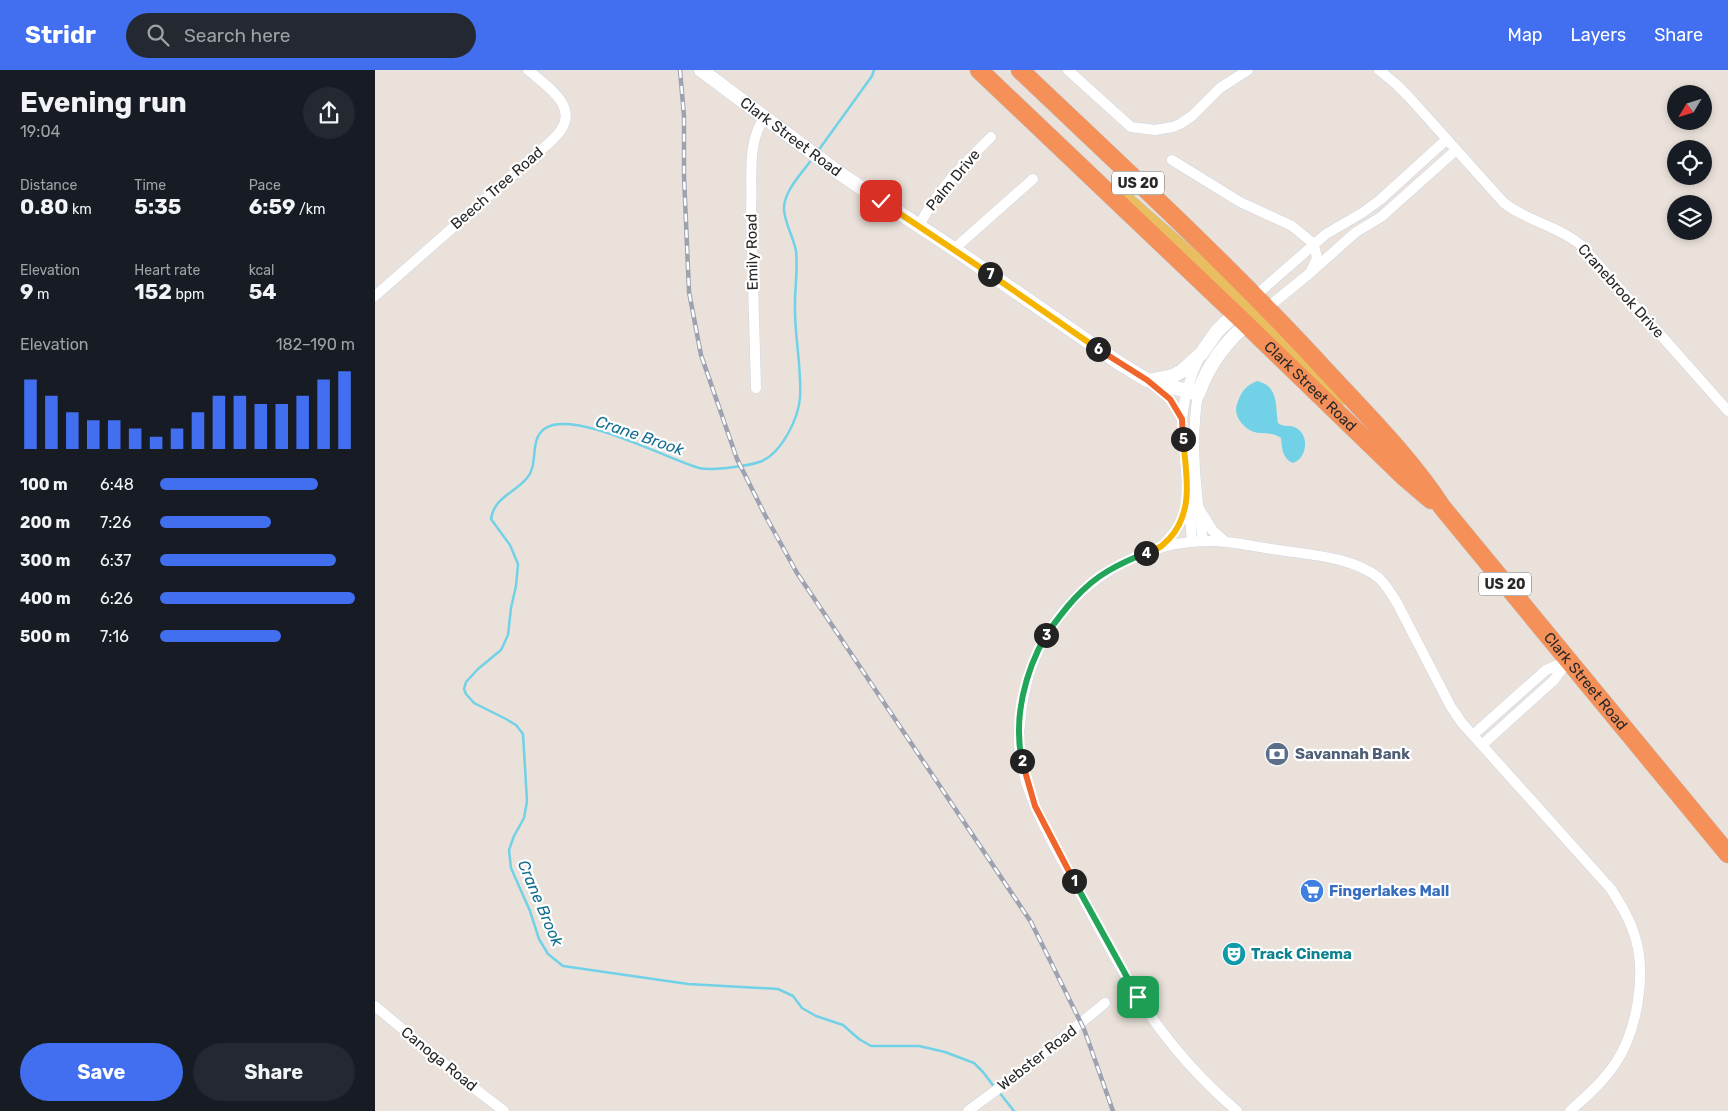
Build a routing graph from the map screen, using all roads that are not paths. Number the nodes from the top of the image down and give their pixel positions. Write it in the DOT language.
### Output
graph roads {
  1 [pos="529,70"];
  2 [pos="701,70"];
  3 [pos="979,70"];
  4 [pos="1021,70"];
  5 [pos="1069,70"];
  6 [pos="1248,70"];
  7 [pos="1379,70"];
  8 [pos="765,118"];
  9 [pos="991,137"];
  10 [pos="1447,139"];
  11 [pos="1456,150"];
  12 [pos="1172,160"];
  13 [pos="1033,179"];
  14 [pos="919,226"];
  15 [pos="1314,244"];
  16 [pos="954,249"];
  17 [pos="1310,273"];
  18 [pos="375,296"];
  19 [pos="1251,311"];
  20 [pos="1201,354"];
  21 [pos="1147,380"];
  22 [pos="756,388"];
  23 [pos="1193,393"];
  24 [pos="1728,411"];
  25 [pos="1182,419"];
  26 [pos="1187,493"];
  27 [pos="1199,507"];
  28 [pos="1442,507"];
  29 [pos="1198,542"];
  30 [pos="1226,542"];
  31 [pos="1162,546"];
  32 [pos="1568,661"];
  33 [pos="1473,735"];
  34 [pos="1482,746"];
  35 [pos="1728,854"];
  36 [pos="1105,1003"];
  37 [pos="375,1006"];
  38 [pos="504,1111"];
  39 [pos="967,1111"];
  40 [pos="1237,1111"];
  41 [pos="1570,1111"];
  1 -- 18 [label="street, Beech Tree Road"];
  2 -- 8 [label="street, Clark Street Road"];
  3 -- 19 [label="highway, US 20"];
  4 -- 19 [label="highway, Clark Street Road / US 20"];
  5 -- 6 [label="street"];
  7 -- 10 [label="street, Cranebrook Drive"];
  8 -- 14 [label="street, Clark Street Road"];
  8 -- 22 [label="street, Emily Road"];
  9 -- 14 [label="street, Palm Drive"];
  10 -- 11 [label="street, Cranebrook Drive"];
  10 -- 15 [label="street"];
  11 -- 17 [label="street"];
  11 -- 24 [label="street, Cranebrook Drive"];
  12 -- 15 [label="street"];
  13 -- 16 [label="street"];
  14 -- 16 [label="street, Clark Street Road"];
  15 -- 17 [label="street"];
  15 -- 19 [label="street"];
  16 -- 21 [label="street, Clark Street Road"];
  17 -- 19 [label="street"];
  19 -- 20 [label="street"];
  19 -- 23 [label="street"];
  19 -- 28 [label="highway, Clark Street Road / US 20"];
  19 -- 28 [label="highway, Clark Street Road / US 20"];
  20 -- 21 [label="street"];
  20 -- 23 [label="street"];
  21 -- 23 [label="street, Clark Street Road"];
  21 -- 25 [label="street"];
  23 -- 25 [label="street"];
  23 -- 27 [label="street"];
  25 -- 26 [label="street"];
  26 -- 29 [label="street"];
  26 -- 31 [label="street"];
  27 -- 29 [label="street"];
  27 -- 30 [label="street"];
  28 -- 32 [label="highway, Clark Street Road / US 20"];
  29 -- 30 [label="street"];
  29 -- 31 [label="street"];
  30 -- 33 [label="street"];
  31 -- 40 [label="street"];
  32 -- 33 [label="street"];
  32 -- 34 [label="street"];
  32 -- 35 [label="highway, Clark Street Road / US 20"];
  33 -- 34 [label="street"];
  34 -- 41 [label="street"];
  36 -- 39 [label="street, Webster Road"];
  37 -- 38 [label="street, Canoga Road"];
}
